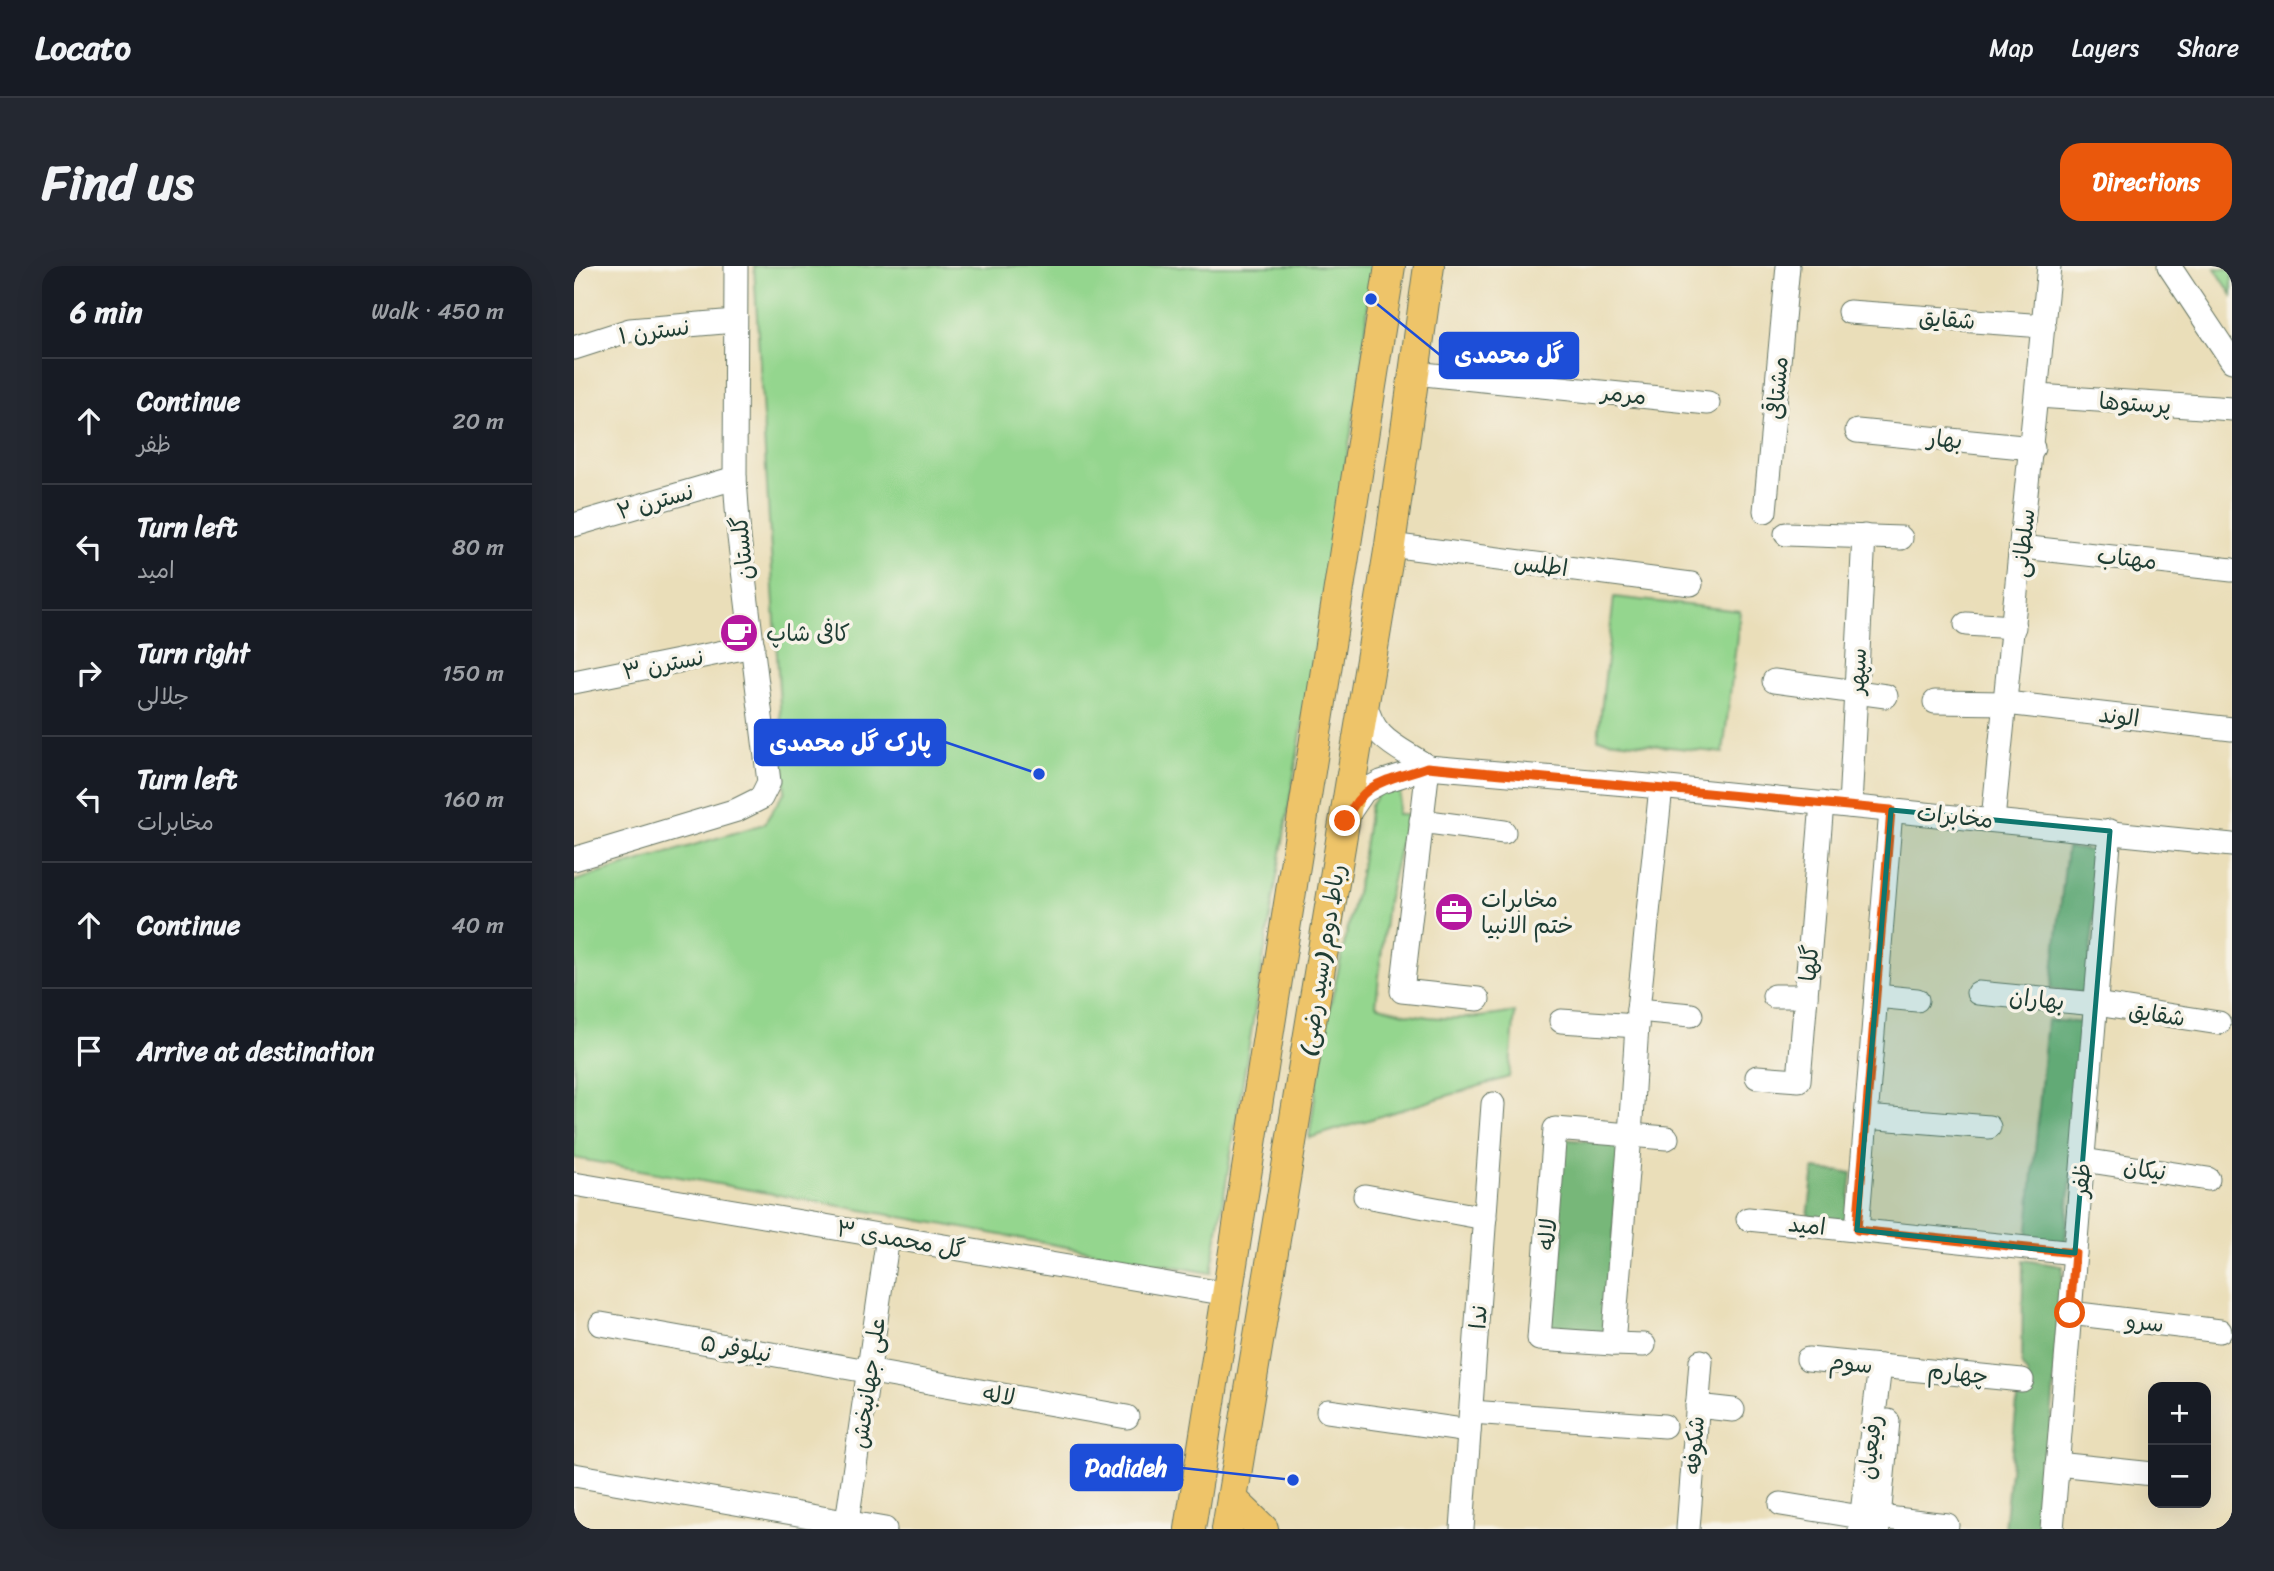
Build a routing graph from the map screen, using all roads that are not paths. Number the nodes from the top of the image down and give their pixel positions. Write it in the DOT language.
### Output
graph roads {
  1 [pos="736,266"];
  2 [pos="1390,266"];
  3 [pos="1429,266"];
  4 [pos="1788,266"];
  5 [pos="2049,266"];
  6 [pos="2169,266"];
  7 [pos="1849,312"];
  8 [pos="735,321"];
  9 [pos="2044,326"];
  10 [pos="574,348"];
  11 [pos="2232,361"];
  12 [pos="1414,373"];
  13 [pos="2038,396"];
  14 [pos="1708,403"];
  15 [pos="2232,410"];
  16 [pos="1857,431"];
  17 [pos="2032,448"];
  18 [pos="735,478"];
  19 [pos="1765,510"];
  20 [pos="574,525"];
  21 [pos="1786,534"];
  22 [pos="1864,536"];
  23 [pos="1901,538"];
  24 [pos="1390,545"];
  25 [pos="2022,547"];
  26 [pos="2232,570"];
  27 [pos="1691,584"];
  28 [pos="1966,624"];
  29 [pos="2014,627"];
  30 [pos="753,646"];
  31 [pos="1774,681"];
  32 [pos="574,682"];
  33 [pos="1856,691"];
  34 [pos="1886,696"];
  35 [pos="1365,699"];
  36 [pos="1935,702"];
  37 [pos="2006,703"];
  38 [pos="2232,729"];
  39 [pos="1427,767"];
  40 [pos="1661,787"];
  41 [pos="1822,803"];
  42 [pos="1850,806"];
  43 [pos="1891,810"];
  44 [pos="1993,820"];
  45 [pos="1345,821"];
  46 [pos="1421,821"];
  47 [pos="2110,831"];
  48 [pos="1504,832"];
  49 [pos="2232,845"];
  50 [pos="574,859"];
  51 [pos="1978,993"];
  52 [pos="1774,996"];
  53 [pos="1806,996"];
  54 [pos="1876,996"];
  55 [pos="1478,999"];
  56 [pos="1917,1000"];
  57 [pos="2095,1004"];
  58 [pos="1692,1015"];
  59 [pos="1637,1018"];
  60 [pos="1561,1021"];
  61 [pos="2219,1023"];
  62 [pos="1757,1077"];
  63 [pos="1493,1104"];
  64 [pos="1866,1117"];
  65 [pos="1989,1128"];
  66 [pos="1630,1135"];
  67 [pos="1667,1138"];
  68 [pos="2082,1160"];
  69 [pos="2208,1179"];
  70 [pos="574,1184"];
  71 [pos="1365,1196"];
  72 [pos="1485,1218"];
  73 [pos="1748,1219"];
  74 [pos="1857,1230"];
  75 [pos="888,1236"];
  76 [pos="2075,1253"];
  77 [pos="1228,1294"];
  78 [pos="2070,1313"];
  79 [pos="601,1324"];
  80 [pos="2220,1331"];
  81 [pos="1613,1344"];
  82 [pos="1644,1345"];
  83 [pos="1808,1359"];
  84 [pos="1700,1361"];
  85 [pos="1887,1366"];
  86 [pos="870,1373"];
  87 [pos="2022,1380"];
  88 [pos="1697,1406"];
  89 [pos="1733,1410"];
  90 [pos="1328,1411"];
  91 [pos="1128,1417"];
  92 [pos="1470,1421"];
  93 [pos="1664,1426"];
  94 [pos="2057,1465"];
  95 [pos="2148,1474"];
  96 [pos="574,1475"];
  97 [pos="1232,1499"];
  98 [pos="1781,1504"];
  99 [pos="1870,1523"];
  100 [pos="1947,1525"];
  101 [pos="846,1526"];
  102 [pos="885,1529"];
  103 [pos="1190,1529"];
  104 [pos="1227,1529"];
  105 [pos="1263,1529"];
  106 [pos="1462,1529"];
  107 [pos="1688,1529"];
  108 [pos="2052,1529"];
  1 -- 8 [label="street, گلستان"];
  2 -- 77 [label="main road, رباط دوم (سید رضی)"];
  3 -- 12 [label="main road, رباط دوم (سید رضی)"];
  4 -- 19 [label="street, مشتاقی"];
  5 -- 9 [label="street, سلطانی"];
  6 -- 11 [label="street"];
  7 -- 9 [label="street, شقایق"];
  8 -- 10 [label="street, نسترن ۱"];
  8 -- 18 [label="street, گلستان"];
  9 -- 13 [label="street, سلطانی"];
  12 -- 14 [label="street, مرمر"];
  12 -- 24 [label="main road, رباط دوم (سید رضی)"];
  13 -- 15 [label="street, پرستوها"];
  13 -- 17 [label="street, سلطانی"];
  16 -- 17 [label="street, بهار"];
  17 -- 25 [label="street, سلطانی"];
  18 -- 20 [label="street, نسترن ۲"];
  18 -- 30 [label="street, گلستان"];
  21 -- 22 [label="street"];
  22 -- 23 [label="street"];
  22 -- 33 [label="street, سپهر"];
  24 -- 27 [label="street, اطلس"];
  24 -- 35 [label="main road, رباط دوم (سید رضی)"];
  25 -- 26 [label="street, مهتاب"];
  25 -- 29 [label="street, سلطانی"];
  28 -- 29 [label="street"];
  29 -- 37 [label="street, سلطانی"];
  30 -- 32 [label="street, نسترن ۳"];
  30 -- 50 [label="street, گلستان"];
  31 -- 33 [label="street"];
  33 -- 34 [label="street"];
  33 -- 42 [label="street, سپهر"];
  35 -- 39 [label="street"];
  35 -- 45 [label="main road, رباط دوم (سید رضی)"];
  36 -- 37 [label="street, الوند"];
  37 -- 38 [label="street, الوند"];
  37 -- 44 [label="street, سلطانی"];
  39 -- 40 [label="street, مخابرات"];
  39 -- 45 [label="street"];
  39 -- 46 [label="street"];
  40 -- 41 [label="street, مخابرات"];
  40 -- 59 [label="street"];
  41 -- 42 [label="street, مخابرات"];
  41 -- 53 [label="street, گلها"];
  42 -- 43 [label="street, مخابرات"];
  43 -- 44 [label="street, مخابرات"];
  43 -- 54 [label="street"];
  44 -- 47 [label="street, مخابرات"];
  45 -- 97 [label="main road, رباط دوم (سید رضی)"];
  46 -- 48 [label="street"];
  46 -- 55 [label="street"];
  47 -- 49 [label="street, مخابرات"];
  47 -- 57 [label="street, ظفر"];
  51 -- 57 [label="street, بهاران"];
  52 -- 53 [label="street"];
  53 -- 62 [label="street, گلها"];
  54 -- 56 [label="street"];
  54 -- 64 [label="street"];
  57 -- 61 [label="street, شقایق"];
  57 -- 68 [label="street, ظفر"];
  58 -- 59 [label="street"];
  59 -- 60 [label="street"];
  59 -- 66 [label="street"];
  63 -- 72 [label="street, ندا"];
  64 -- 65 [label="street"];
  64 -- 74 [label="street"];
  66 -- 67 [label="street, لاله"];
  66 -- 81 [label="street"];
  66 -- 81 [label="street, لاله"];
  68 -- 69 [label="street, نیکان"];
  68 -- 76 [label="street, ظفر"];
  70 -- 75 [label="street, گل محمدی ۳"];
  71 -- 72 [label="street"];
  72 -- 92 [label="street, ندا"];
  73 -- 74 [label="street, امید"];
  74 -- 76 [label="street, امید"];
  75 -- 77 [label="street, گل محمدی ۳"];
  75 -- 86 [label="street, علی جهانبخش"];
  76 -- 78 [label="street, ظفر"];
  77 -- 103 [label="main road, رباط دوم (سید رضی)"];
  78 -- 80 [label="street, سرو"];
  78 -- 94 [label="street, ظفر"];
  79 -- 86 [label="street, نیلوفر ۵"];
  81 -- 82 [label="street, لاله"];
  83 -- 85 [label="street, سوم"];
  84 -- 88 [label="street, شکوفه"];
  85 -- 87 [label="street, چهارم"];
  85 -- 99 [label="street"];
  86 -- 91 [label="street, لاله"];
  86 -- 101 [label="street, علی جهانبخش"];
  88 -- 89 [label="street"];
  88 -- 107 [label="street, شکوفه"];
  90 -- 92 [label="street"];
  92 -- 93 [label="street"];
  92 -- 106 [label="street, ندا"];
  94 -- 95 [label="street"];
  94 -- 108 [label="street, ظفر"];
  96 -- 101 [label="street"];
  97 -- 104 [label="main road, رباط دوم (سید رضی)"];
  97 -- 105 [label="main road"];
  98 -- 99 [label="street"];
  99 -- 100 [label="street"];
  101 -- 102 [label="street"];
}
